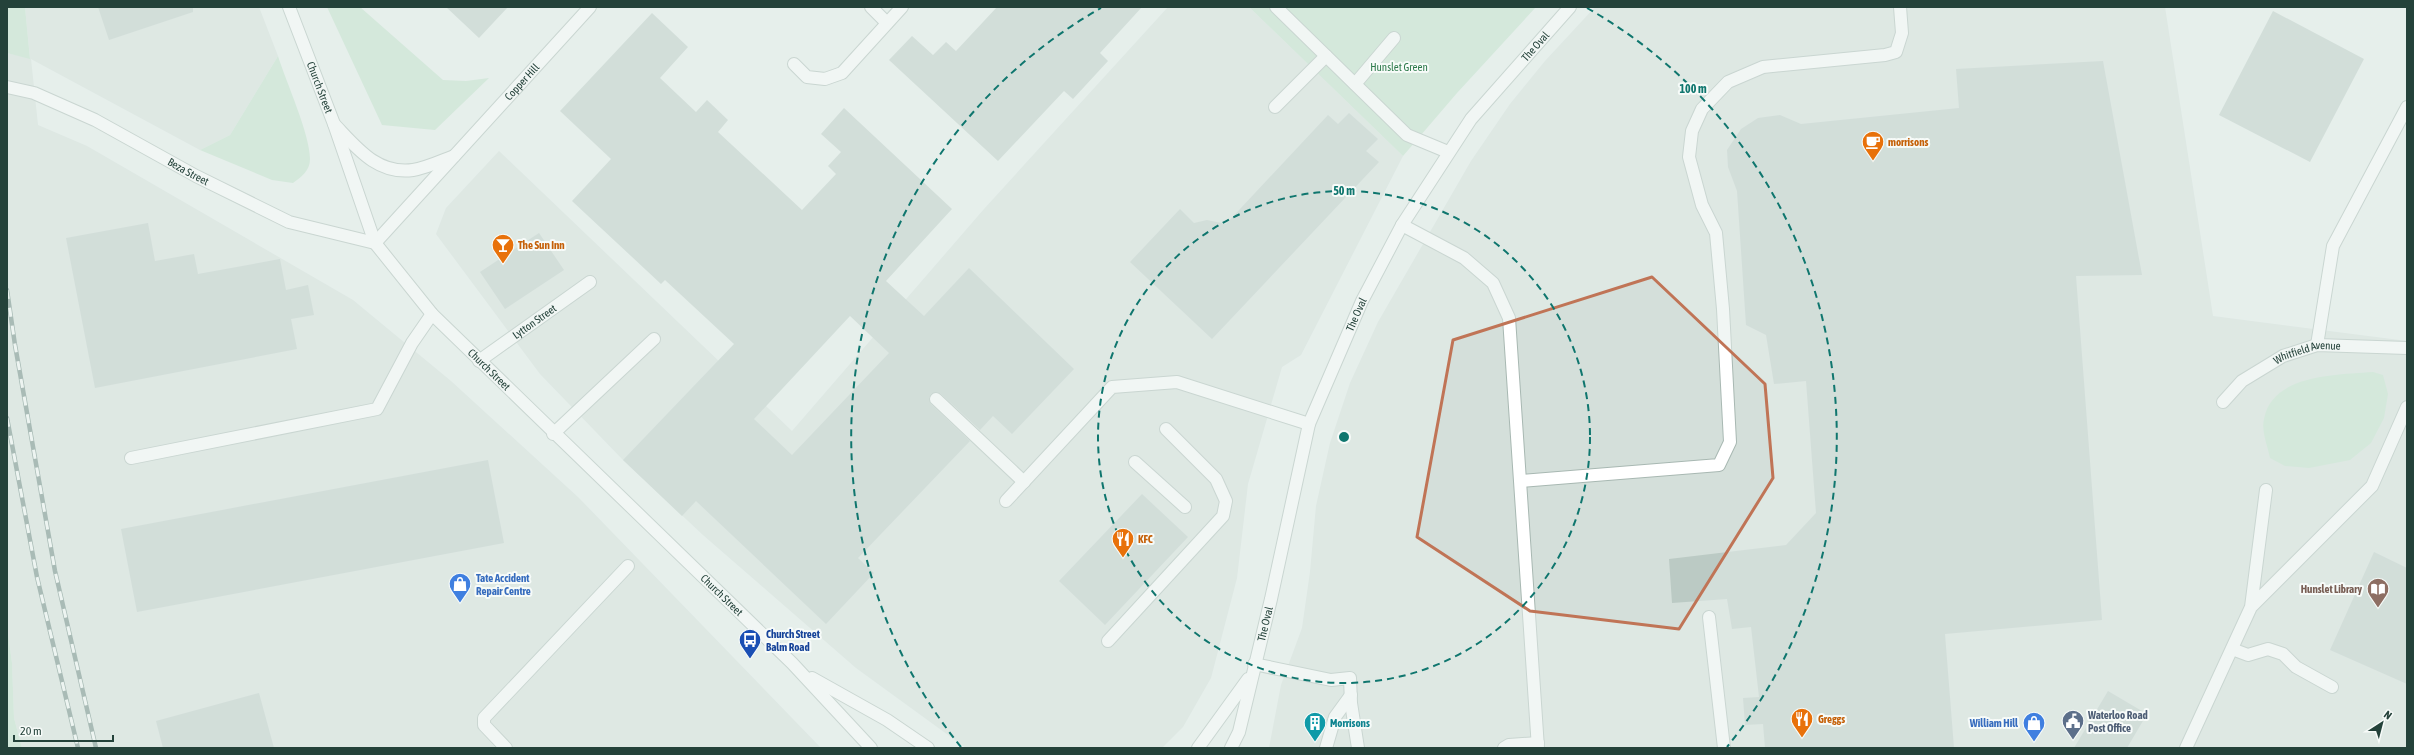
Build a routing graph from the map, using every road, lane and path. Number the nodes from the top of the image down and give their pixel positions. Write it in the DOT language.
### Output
graph roads {
  1 [pos="289,7"];
  2 [pos="590,7"];
  3 [pos="871,7"];
  4 [pos="902,7"];
  5 [pos="1276,7"];
  6 [pos="1570,7"];
  7 [pos="1900,7"];
  8 [pos="887,23"];
  9 [pos="1394,38"];
  10 [pos="1326,56"];
  11 [pos="794,64"];
  12 [pos="1355,84"];
  13 [pos="7,87"];
  14 [pos="1275,107"];
  15 [pos="2407,107"];
  16 [pos="334,124"];
  17 [pos="1448,152"];
  18 [pos="454,156"];
  19 [pos="1402,225"];
  20 [pos="375,243"];
  21 [pos="590,282"];
  22 [pos="432,314"];
  23 [pos="654,339"];
  24 [pos="2317,345"];
  25 [pos="2407,348"];
  26 [pos="480,361"];
  27 [pos="936,400"];
  28 [pos="2223,402"];
  29 [pos="2407,407"];
  30 [pos="1309,424"];
  31 [pos="1166,429"];
  32 [pos="553,434"];
  33 [pos="131,458"];
  34 [pos="1135,462"];
  35 [pos="1522,481"];
  36 [pos="1024,482"];
  37 [pos="2266,490"];
  38 [pos="1006,501"];
  39 [pos="1185,508"];
  40 [pos="628,566"];
  41 [pos="2251,607"];
  42 [pos="1709,617"];
  43 [pos="1108,641"];
  44 [pos="2232,649"];
  45 [pos="792,663"];
  46 [pos="1253,669"];
  47 [pos="2332,687"];
  48 [pos="1351,695"];
  49 [pos="1538,746"];
  50 [pos="506,748"];
  51 [pos="871,748"];
  52 [pos="928,748"];
  53 [pos="1198,748"];
  54 [pos="1231,748"];
  55 [pos="1326,748"];
  56 [pos="1358,748"];
  57 [pos="1504,748"];
  58 [pos="1724,748"];
  59 [pos="2186,748"];
  1 -- 16 [label="street, Church Street"];
  2 -- 18 [label="street, Copper Hill"];
  3 -- 8 [label="street"];
  4 -- 8 [label="street"];
  5 -- 10 [label="street"];
  6 -- 17 [label="street, The Oval"];
  7 -- 35 [label="street"];
  8 -- 11 [label="street"];
  9 -- 12 [label="street"];
  10 -- 12 [label="street"];
  10 -- 14 [label="street"];
  12 -- 17 [label="street"];
  13 -- 20 [label="street, Beza Street"];
  15 -- 24 [label="street"];
  16 -- 18 [label="street, Copper Hill"];
  16 -- 20 [label="street, Church Street"];
  17 -- 19 [label="street, The Oval"];
  18 -- 20 [label="street, Copper Hill"];
  19 -- 30 [label="street, The Oval"];
  19 -- 35 [label="street"];
  20 -- 22 [label="street, Church Street"];
  21 -- 26 [label="street, Lytton Street"];
  22 -- 26 [label="street, Church Street"];
  22 -- 33 [label="street"];
  23 -- 32 [label="street"];
  24 -- 25 [label="street, Whitfield Avenue"];
  24 -- 28 [label="street, Whitfield Avenue"];
  26 -- 32 [label="street, Church Street"];
  27 -- 36 [label="street"];
  29 -- 41 [label="street"];
  30 -- 36 [label="street"];
  30 -- 46 [label="street, The Oval"];
  31 -- 43 [label="street"];
  32 -- 45 [label="street, Church Street"];
  34 -- 39 [label="street"];
  35 -- 49 [label="street"];
  36 -- 38 [label="street"];
  37 -- 41 [label="street"];
  40 -- 50 [label="street"];
  41 -- 44 [label="street"];
  42 -- 58 [label="street"];
  44 -- 47 [label="street"];
  44 -- 59 [label="street"];
  45 -- 51 [label="street, Church Street"];
  45 -- 52 [label="street, Church Street"];
  46 -- 48 [label="street"];
  46 -- 53 [label="street, The Oval"];
  46 -- 54 [label="street, The Oval"];
  48 -- 55 [label="street"];
  48 -- 56 [label="street"];
  49 -- 57 [label="street"];
}
